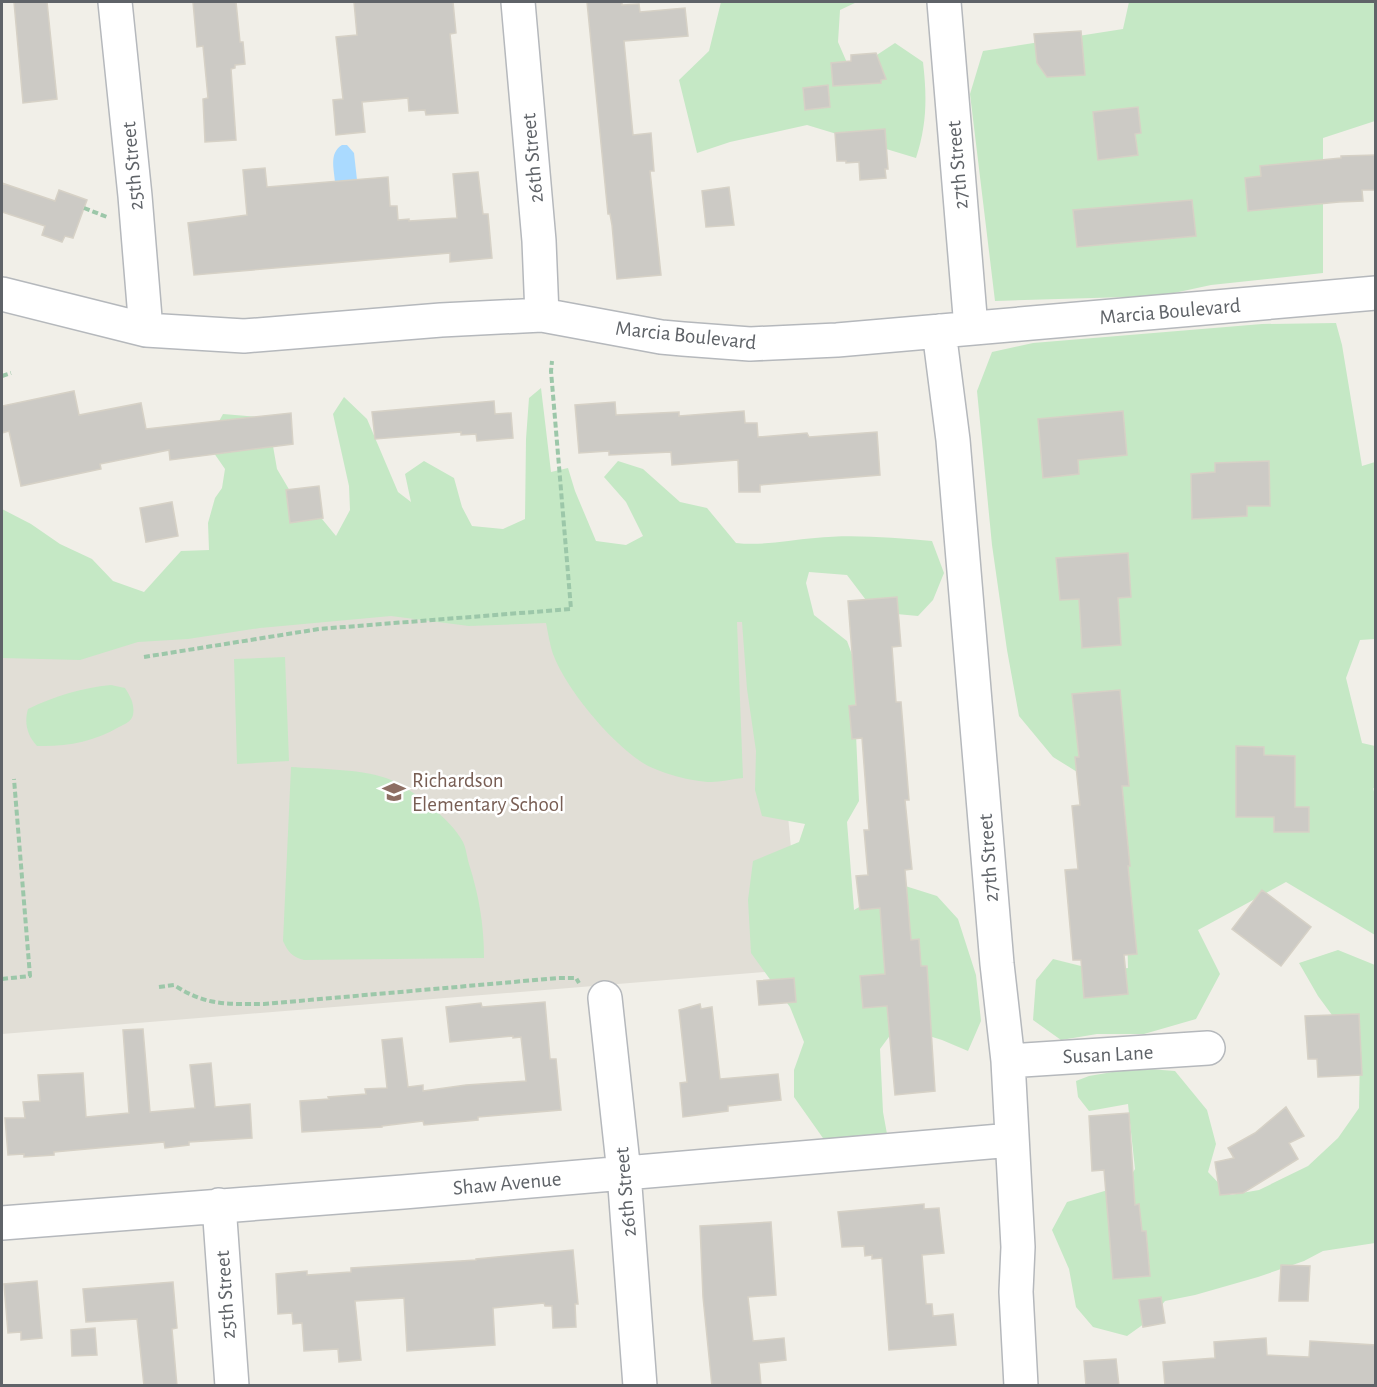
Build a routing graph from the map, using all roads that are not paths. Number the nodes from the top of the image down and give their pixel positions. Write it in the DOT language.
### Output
graph roads {
  1 [pos="116,2"];
  2 [pos="518,2"];
  3 [pos="944,2"];
  4 [pos="1376,293"];
  5 [pos="2,294"];
  6 [pos="542,315"];
  7 [pos="971,328"];
  8 [pos="146,330"];
  9 [pos="939,331"];
  10 [pos="594,992"];
  11 [pos="1208,1048"];
  12 [pos="1008,1061"];
  13 [pos="1012,1140"];
  14 [pos="624,1173"];
  15 [pos="219,1205"];
  16 [pos="2,1223"];
  17 [pos="232,1386"];
  18 [pos="640,1386"];
  19 [pos="1021,1386"];
  1 -- 8 [label="street, 25th Street"];
  2 -- 6 [label="street, 26th Street"];
  3 -- 7 [label="street, 27th Street"];
  4 -- 7 [label="street, Marcia Boulevard"];
  5 -- 8 [label="street, Marcia Boulevard"];
  6 -- 8 [label="street, Marcia Boulevard"];
  6 -- 9 [label="street, Marcia Boulevard"];
  7 -- 9 [label="street, Marcia Boulevard"];
  9 -- 12 [label="street, 27th Street"];
  10 -- 14 [label="street, 26th Street"];
  11 -- 12 [label="street, Susan Lane"];
  12 -- 13 [label="street, 27th Street"];
  13 -- 14 [label="street, Shaw Avenue"];
  13 -- 19 [label="street, 27th Street"];
  14 -- 15 [label="street, Shaw Avenue"];
  14 -- 18 [label="street, 26th Street"];
  15 -- 16 [label="street, Shaw Avenue"];
  15 -- 17 [label="street, 25th Street"];
}
